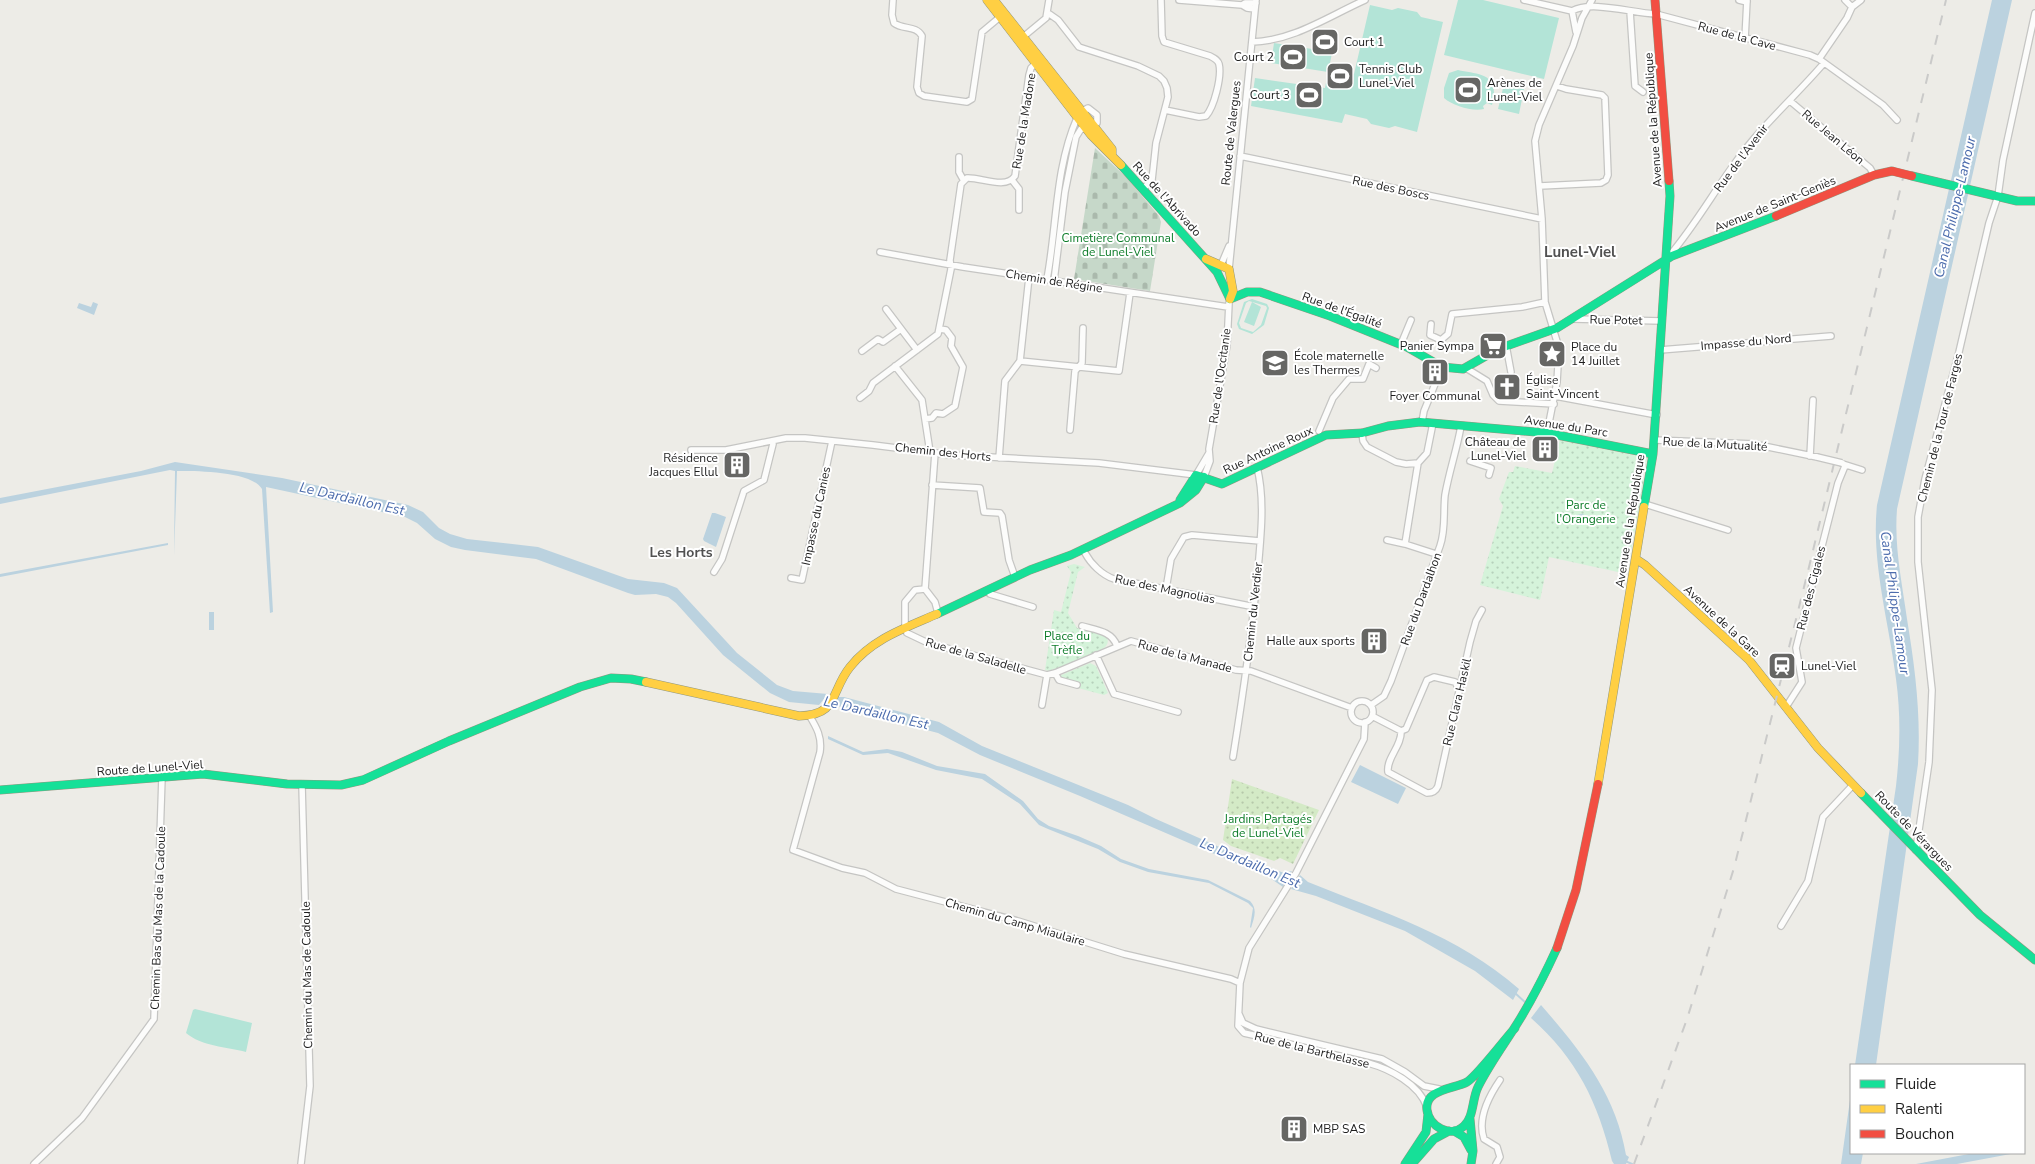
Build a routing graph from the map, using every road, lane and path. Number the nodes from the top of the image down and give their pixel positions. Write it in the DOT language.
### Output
graph roads {
  1 [pos="893,0"];
  2 [pos="987,0"];
  3 [pos="994,0"];
  4 [pos="1049,0"];
  5 [pos="1161,0"];
  6 [pos="1179,0"];
  7 [pos="1365,0"];
  8 [pos="1524,0"];
  9 [pos="1655,0"];
  10 [pos="1739,0"];
  11 [pos="1845,0"];
  12 [pos="1861,0"];
  13 [pos="1747,1"];
  14 [pos="1591,2"];
  15 [pos="1576,3"];
  16 [pos="1256,4"];
  17 [pos="1852,6"];
  18 [pos="1572,11"];
  19 [pos="1630,11"];
  20 [pos="1048,13"];
  21 [pos="2035,13"];
  22 [pos="1656,14"];
  23 [pos="1003,15"];
  24 [pos="1021,38"];
  25 [pos="1576,39"];
  26 [pos="1746,39"];
  27 [pos="1252,42"];
  28 [pos="1821,61"];
  29 [pos="1039,62"];
  30 [pos="1557,86"];
  31 [pos="1643,92"];
  32 [pos="1790,101"];
  33 [pos="1165,110"];
  34 [pos="1079,115"];
  35 [pos="1897,120"];
  36 [pos="1089,127"];
  37 [pos="1240,156"];
  38 [pos="959,157"];
  39 [pos="1874,174"];
  40 [pos="1012,180"];
  41 [pos="964,181"];
  42 [pos="1540,186"];
  43 [pos="1143,189"];
  44 [pos="1998,196"];
  45 [pos="2035,201"];
  46 [pos="2026,202"];
  47 [pos="2035,207"];
  48 [pos="1019,210"];
  49 [pos="1542,219"];
  50 [pos="880,252"];
  51 [pos="1666,260"];
  52 [pos="950,264"];
  53 [pos="1224,273"];
  54 [pos="1029,277"];
  55 [pos="1046,279"];
  56 [pos="1054,281"];
  57 [pos="1130,293"];
  58 [pos="1545,302"];
  59 [pos="1229,303"];
  60 [pos="886,309"];
  61 [pos="1570,319"];
  62 [pos="1411,320"];
  63 [pos="1662,322"];
  64 [pos="1431,324"];
  65 [pos="1083,328"];
  66 [pos="901,329"];
  67 [pos="940,329"];
  68 [pos="1553,330"];
  69 [pos="1831,336"];
  70 [pos="1401,344"];
  71 [pos="1506,345"];
  72 [pos="917,350"];
  73 [pos="1660,350"];
  74 [pos="862,351"];
  75 [pos="1020,361"];
  76 [pos="895,366"];
  77 [pos="1079,367"];
  78 [pos="1442,367"];
  79 [pos="1376,368"];
  80 [pos="1466,368"];
  81 [pos="1511,372"];
  82 [pos="1555,396"];
  83 [pos="860,398"];
  84 [pos="1813,400"];
  85 [pos="1554,404"];
  86 [pos="1656,415"];
  87 [pos="925,420"];
  88 [pos="1422,422"];
  89 [pos="1433,423"];
  90 [pos="1461,426"];
  91 [pos="1070,430"];
  92 [pos="1319,431"];
  93 [pos="1362,433"];
  94 [pos="1547,433"];
  95 [pos="1654,440"];
  96 [pos="772,441"];
  97 [pos="832,441"];
  98 [pos="691,450"];
  99 [pos="932,453"];
  100 [pos="1209,454"];
  101 [pos="1653,454"];
  102 [pos="1810,456"];
  103 [pos="999,458"];
  104 [pos="1470,461"];
  105 [pos="1418,463"];
  106 [pos="1843,464"];
  107 [pos="1257,467"];
  108 [pos="1862,470"];
  109 [pos="1196,475"];
  110 [pos="1489,475"];
  111 [pos="1204,477"];
  112 [pos="932,484"];
  113 [pos="1177,504"];
  114 [pos="1645,504"];
  115 [pos="1728,530"];
  116 [pos="1387,540"];
  117 [pos="1260,541"];
  118 [pos="1405,544"];
  119 [pos="1084,551"];
  120 [pos="1436,554"];
  121 [pos="1636,559"];
  122 [pos="714,572"];
  123 [pos="1015,577"];
  124 [pos="791,578"];
  125 [pos="925,589"];
  126 [pos="1166,589"];
  127 [pos="989,592"];
  128 [pos="1033,607"];
  129 [pos="1255,607"];
  130 [pos="1482,610"];
  131 [pos="938,616"];
  132 [pos="1082,626"];
  133 [pos="906,630"];
  134 [pos="1117,646"];
  135 [pos="1096,655"];
  136 [pos="1247,671"];
  137 [pos="1055,673"];
  138 [pos="1047,675"];
  139 [pos="1077,685"];
  140 [pos="1459,689"];
  141 [pos="1042,705"];
  142 [pos="1371,705"];
  143 [pos="1786,707"];
  144 [pos="1352,708"];
  145 [pos="1178,712"];
  146 [pos="809,715"];
  147 [pos="1372,716"];
  148 [pos="1365,722"];
  149 [pos="1401,731"];
  150 [pos="1233,757"];
  151 [pos="162,777"];
  152 [pos="302,785"];
  153 [pos="1853,785"];
  154 [pos="0,790"];
  155 [pos="1914,847"];
  156 [pos="1781,926"];
  157 [pos="2035,960"];
  158 [pos="1240,983"];
  159 [pos="1238,1012"];
  160 [pos="1515,1028"];
  161 [pos="1500,1080"];
  162 [pos="1452,1087"];
  163 [pos="1439,1089"];
  164 [pos="1468,1097"];
  165 [pos="1428,1111"];
  166 [pos="1470,1119"];
  167 [pos="1451,1131"];
  168 [pos="1471,1163"];
  169 [pos="34,1164"];
  170 [pos="301,1164"];
  171 [pos="1405,1164"];
  172 [pos="1412,1164"];
  173 [pos="1496,1164"];
  1 -- 23 [label="street"];
  2 -- 23 [label="street, Rue de l'Abrivado"];
  3 -- 23 [label="street, Rue de l'Abrivado"];
  4 -- 20 [label="street"];
  5 -- 33 [label="street"];
  6 -- 16 [label="street"];
  7 -- 27 [label="street"];
  8 -- 18 [label="street"];
  9 -- 22 [label="street, Avenue de la République"];
  10 -- 13 [label="street"];
  11 -- 17 [label="street"];
  12 -- 17 [label="street, Rue de l'Avenir"];
  13 -- 26 [label="street"];
  14 -- 15 [label="street, Rue de la Cave"];
  14 -- 19 [label="street, Rue de la Cave"];
  14 -- 25 [label="street"];
  15 -- 18 [label="street"];
  16 -- 27 [label="street, Route de Valergues"];
  17 -- 28 [label="street, Rue de l'Avenir"];
  18 -- 25 [label="street"];
  19 -- 22 [label="street, Rue de la Cave"];
  19 -- 31 [label="street"];
  20 -- 24 [label="street"];
  20 -- 33 [label="street"];
  21 -- 44 [label="street, Chemin de la Tour de Farges"];
  22 -- 26 [label="street, Rue de la Cave"];
  22 -- 51 [label="street, Avenue de la République"];
  23 -- 24 [label="street, Rue de l'Abrivado"];
  24 -- 29 [label="street, Rue de l'Abrivado"];
  25 -- 30 [label="street"];
  26 -- 28 [label="street, Rue de la Cave"];
  27 -- 37 [label="street, Route de Valergues"];
  28 -- 32 [label="street, Rue de l'Avenir"];
  28 -- 35 [label="street"];
  29 -- 34 [label="street, Rue de l'Abrivado"];
  29 -- 40 [label="street, Rue de la Madone"];
  30 -- 42 [label="street"];
  30 -- 42 [label="street"];
  32 -- 39 [label="street, Rue Jean Léon"];
  32 -- 51 [label="street, Rue de l'Avenir"];
  33 -- 43 [label="street"];
  34 -- 36 [label="street, Rue de l'Abrivado"];
  34 -- 36 [label="street, Rue de l'Abrivado"];
  34 -- 55 [label="street"];
  36 -- 43 [label="street, Rue de l'Abrivado"];
  36 -- 56 [label="street"];
  37 -- 49 [label="street, Rue des Boscs"];
  37 -- 53 [label="street, Route de Valergues"];
  38 -- 41 [label="street"];
  39 -- 44 [label="street, Avenue de Saint-Geniès, bridge"];
  39 -- 51 [label="street, Avenue de Saint-Geniès"];
  40 -- 41 [label="street, Rue de la Madone"];
  40 -- 48 [label="street, Rue de la Madone"];
  41 -- 52 [label="street"];
  42 -- 49 [label="street"];
  43 -- 53 [label="street, Rue de l'Abrivado"];
  44 -- 46 [label="street"];
  44 -- 155 [label="street, Chemin de la Tour de Farges"];
  45 -- 46 [label="street"];
  46 -- 47 [label="street"];
  49 -- 58 [label="street"];
  50 -- 52 [label="street, Chemin de Régine"];
  51 -- 61 [label="street, Avenue de Saint-Geniès"];
  51 -- 63 [label="street, Avenue de la République"];
  52 -- 54 [label="street, Chemin de Régine"];
  52 -- 67 [label="street"];
  53 -- 59 [label="street"];
  54 -- 55 [label="street, Chemin de Régine"];
  54 -- 75 [label="street"];
  55 -- 56 [label="street, Chemin de Régine"];
  56 -- 57 [label="street, Chemin de Régine"];
  57 -- 59 [label="street, Chemin de Régine"];
  57 -- 77 [label="street"];
  58 -- 64 [label="street"];
  58 -- 68 [label="street"];
  59 -- 70 [label="street, Rue de l'Égalité"];
  59 -- 100 [label="street, Rue de l'Occitanie"];
  60 -- 66 [label="street"];
  61 -- 63 [label="street, Rue Potet"];
  61 -- 68 [label="street"];
  62 -- 70 [label="street"];
  63 -- 73 [label="street, Avenue de la République"];
  65 -- 77 [label="street"];
  66 -- 72 [label="street"];
  66 -- 74 [label="street"];
  67 -- 72 [label="street"];
  67 -- 87 [label="street"];
  68 -- 71 [label="street"];
  68 -- 82 [label="street"];
  69 -- 73 [label="street, Impasse du Nord"];
  70 -- 78 [label="street, Rue de l'Égalité"];
  71 -- 80 [label="street"];
  71 -- 81 [label="street"];
  72 -- 76 [label="street"];
  73 -- 86 [label="street, Avenue de la République"];
  75 -- 77 [label="street"];
  75 -- 103 [label="street"];
  76 -- 83 [label="street"];
  76 -- 87 [label="street"];
  77 -- 91 [label="street"];
  78 -- 80 [label="street"];
  78 -- 88 [label="street"];
  79 -- 92 [label="street"];
  80 -- 85 [label="street"];
  82 -- 85 [label="street"];
  82 -- 86 [label="street"];
  84 -- 102 [label="street"];
  85 -- 94 [label="street"];
  86 -- 95 [label="street, Avenue de la République"];
  87 -- 99 [label="street"];
  88 -- 89 [label="street, Rue Antoine Roux"];
  88 -- 93 [label="street, Rue Antoine Roux"];
  89 -- 90 [label="street, Rue Antoine Roux"];
  89 -- 105 [label="street"];
  90 -- 94 [label="street, Avenue du Parc"];
  90 -- 120 [label="street, Rue du Dardalhon"];
  93 -- 105 [label="street"];
  93 -- 107 [label="street, Rue Antoine Roux"];
  94 -- 101 [label="street, Avenue du Parc"];
  95 -- 101 [label="street, Avenue de la République"];
  95 -- 102 [label="street, Rue de la Mutualité"];
  96 -- 97 [label="street, Chemin des Horts"];
  96 -- 98 [label="street, Chemin des Horts"];
  96 -- 122 [label="street"];
  97 -- 99 [label="street, Chemin des Horts"];
  97 -- 124 [label="street, Impasse du Canies"];
  99 -- 103 [label="street, Chemin des Horts"];
  99 -- 112 [label="street"];
  100 -- 109 [label="street, Rue de l'Occitanie"];
  100 -- 111 [label="street, Rue de l'Occitanie"];
  101 -- 114 [label="street, Avenue de la République"];
  102 -- 106 [label="street, Rue de la Mutualité, bridge"];
  103 -- 109 [label="street, Chemin des Horts"];
  104 -- 110 [label="street"];
  105 -- 118 [label="street"];
  106 -- 108 [label="street, Rue de la Mutualité"];
  106 -- 143 [label="street, Rue des Cigales"];
  107 -- 111 [label="street, Rue Antoine Roux"];
  107 -- 117 [label="street, Chemin du Verdier"];
  109 -- 111 [label="street, Rue Antoine Roux"];
  109 -- 113 [label="street"];
  111 -- 113 [label="street"];
  112 -- 123 [label="street"];
  112 -- 125 [label="street"];
  113 -- 119 [label="street"];
  114 -- 115 [label="street"];
  114 -- 121 [label="street, Avenue de la République"];
  116 -- 118 [label="street"];
  117 -- 126 [label="street"];
  117 -- 129 [label="street, Chemin du Verdier"];
  118 -- 120 [label="street"];
  119 -- 123 [label="street"];
  119 -- 126 [label="street, Rue des Magnolias"];
  119 -- 127 [label="street"];
  120 -- 142 [label="street, Rue du Dardalhon"];
  121 -- 143 [label="street, Avenue de la Gare"];
  121 -- 160 [label="street, Avenue de la République"];
  123 -- 127 [label="street"];
  125 -- 131 [label="street"];
  125 -- 133 [label="street"];
  126 -- 129 [label="street, Rue des Magnolias"];
  127 -- 128 [label="street"];
  127 -- 131 [label="street"];
  129 -- 136 [label="street, Chemin du Verdier"];
  130 -- 140 [label="street, Rue Clara Haskil"];
  131 -- 133 [label="street"];
  132 -- 134 [label="street"];
  133 -- 138 [label="street, Rue de la Saladelle"];
  133 -- 146 [label="street"];
  134 -- 135 [label="street, Rue de la Manade"];
  134 -- 136 [label="street, Rue de la Manade"];
  135 -- 137 [label="street, Rue de la Manade"];
  135 -- 145 [label="street"];
  136 -- 144 [label="street, Rue de la Manade"];
  136 -- 150 [label="street, Chemin du Verdier"];
  137 -- 138 [label="street, Rue de la Manade"];
  137 -- 139 [label="street"];
  138 -- 141 [label="street"];
  140 -- 149 [label="street"];
  140 -- 149 [label="street, Rue Clara Haskil"];
  142 -- 144 [label="street"];
  142 -- 147 [label="street"];
  143 -- 153 [label="street, Route de Vérargues"];
  144 -- 148 [label="street"];
  146 -- 152 [label="street, Route de Lunel-Viel"];
  146 -- 158 [label="street, Chemin du Camp Miaulaire"];
  147 -- 148 [label="street"];
  147 -- 149 [label="street"];
  148 -- 158 [label="street"];
  151 -- 152 [label="street, Route de Lunel-Viel"];
  151 -- 154 [label="street, Route de Lunel-Viel"];
  151 -- 169 [label="street, Chemin Bas du Mas de la Cadoule"];
  152 -- 170 [label="street, Chemin du Mas de Cadoule"];
  153 -- 155 [label="street, Route de Vérargues"];
  153 -- 156 [label="street"];
  155 -- 157 [label="street, Route de Vérargues"];
  158 -- 159 [label="street"];
  159 -- 163 [label="street, Rue de la Barthelasse"];
  159 -- 165 [label="street, Rue de la Barthelasse"];
  160 -- 162 [label="street"];
  160 -- 164 [label="street"];
  161 -- 173 [label="street"];
  162 -- 163 [label="street"];
  162 -- 164 [label="street"];
  163 -- 165 [label="street"];
  164 -- 166 [label="street"];
  165 -- 167 [label="street"];
  165 -- 171 [label="street"];
  166 -- 167 [label="street"];
  166 -- 168 [label="street"];
  167 -- 168 [label="street"];
  167 -- 172 [label="street"];
}
